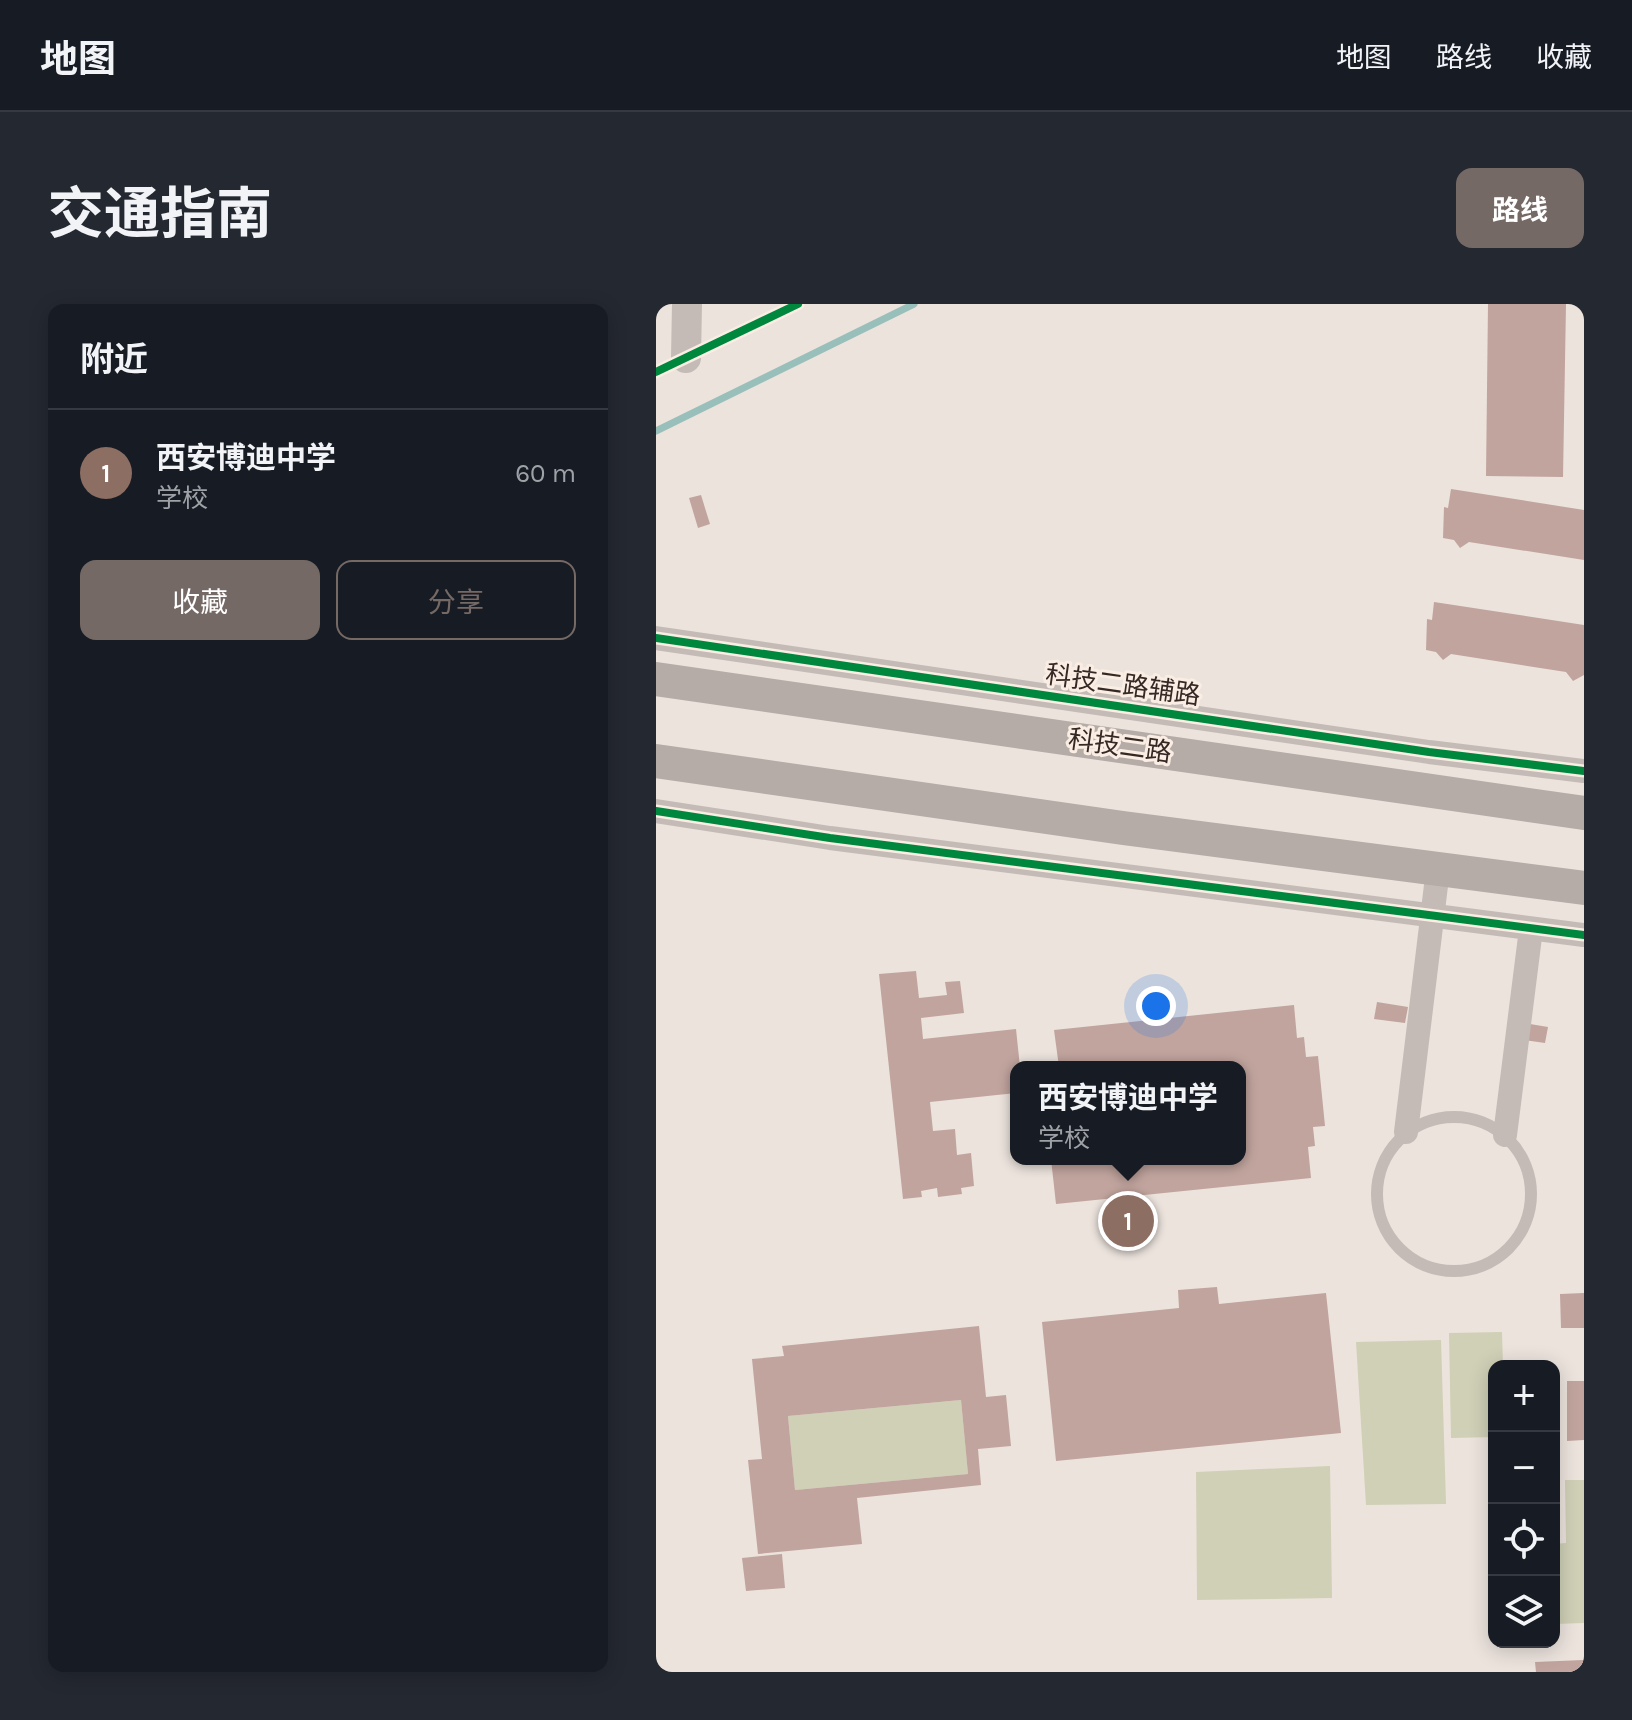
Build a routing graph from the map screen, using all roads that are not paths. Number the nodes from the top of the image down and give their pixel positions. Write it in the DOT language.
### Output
graph roads {
  1 [pos="687,304"];
  2 [pos="686,358"];
  3 [pos="656,638"];
  4 [pos="656,679"];
  5 [pos="656,761"];
  6 [pos="1584,771"];
  7 [pos="656,811"];
  8 [pos="1584,813"];
  9 [pos="1438,869"];
  10 [pos="1584,888"];
  11 [pos="1431,916"];
  12 [pos="1531,929"];
  13 [pos="1584,935"];
  14 [pos="1406,1132"];
  15 [pos="1505,1135"];
  1 -- 2 [label="street"];
  3 -- 6 [label="street, 科技二路辅路"];
  4 -- 8 [label="main road, 科技二路"];
  5 -- 9 [label="main road"];
  7 -- 11 [label="street"];
  9 -- 10 [label="main road"];
  9 -- 11 [label="street"];
  11 -- 12 [label="street"];
  11 -- 14 [label="street"];
  12 -- 13 [label="street"];
  12 -- 15 [label="street"];
  14 -- 15 [label="lane"];
  14 -- 15 [label="lane"];
}
